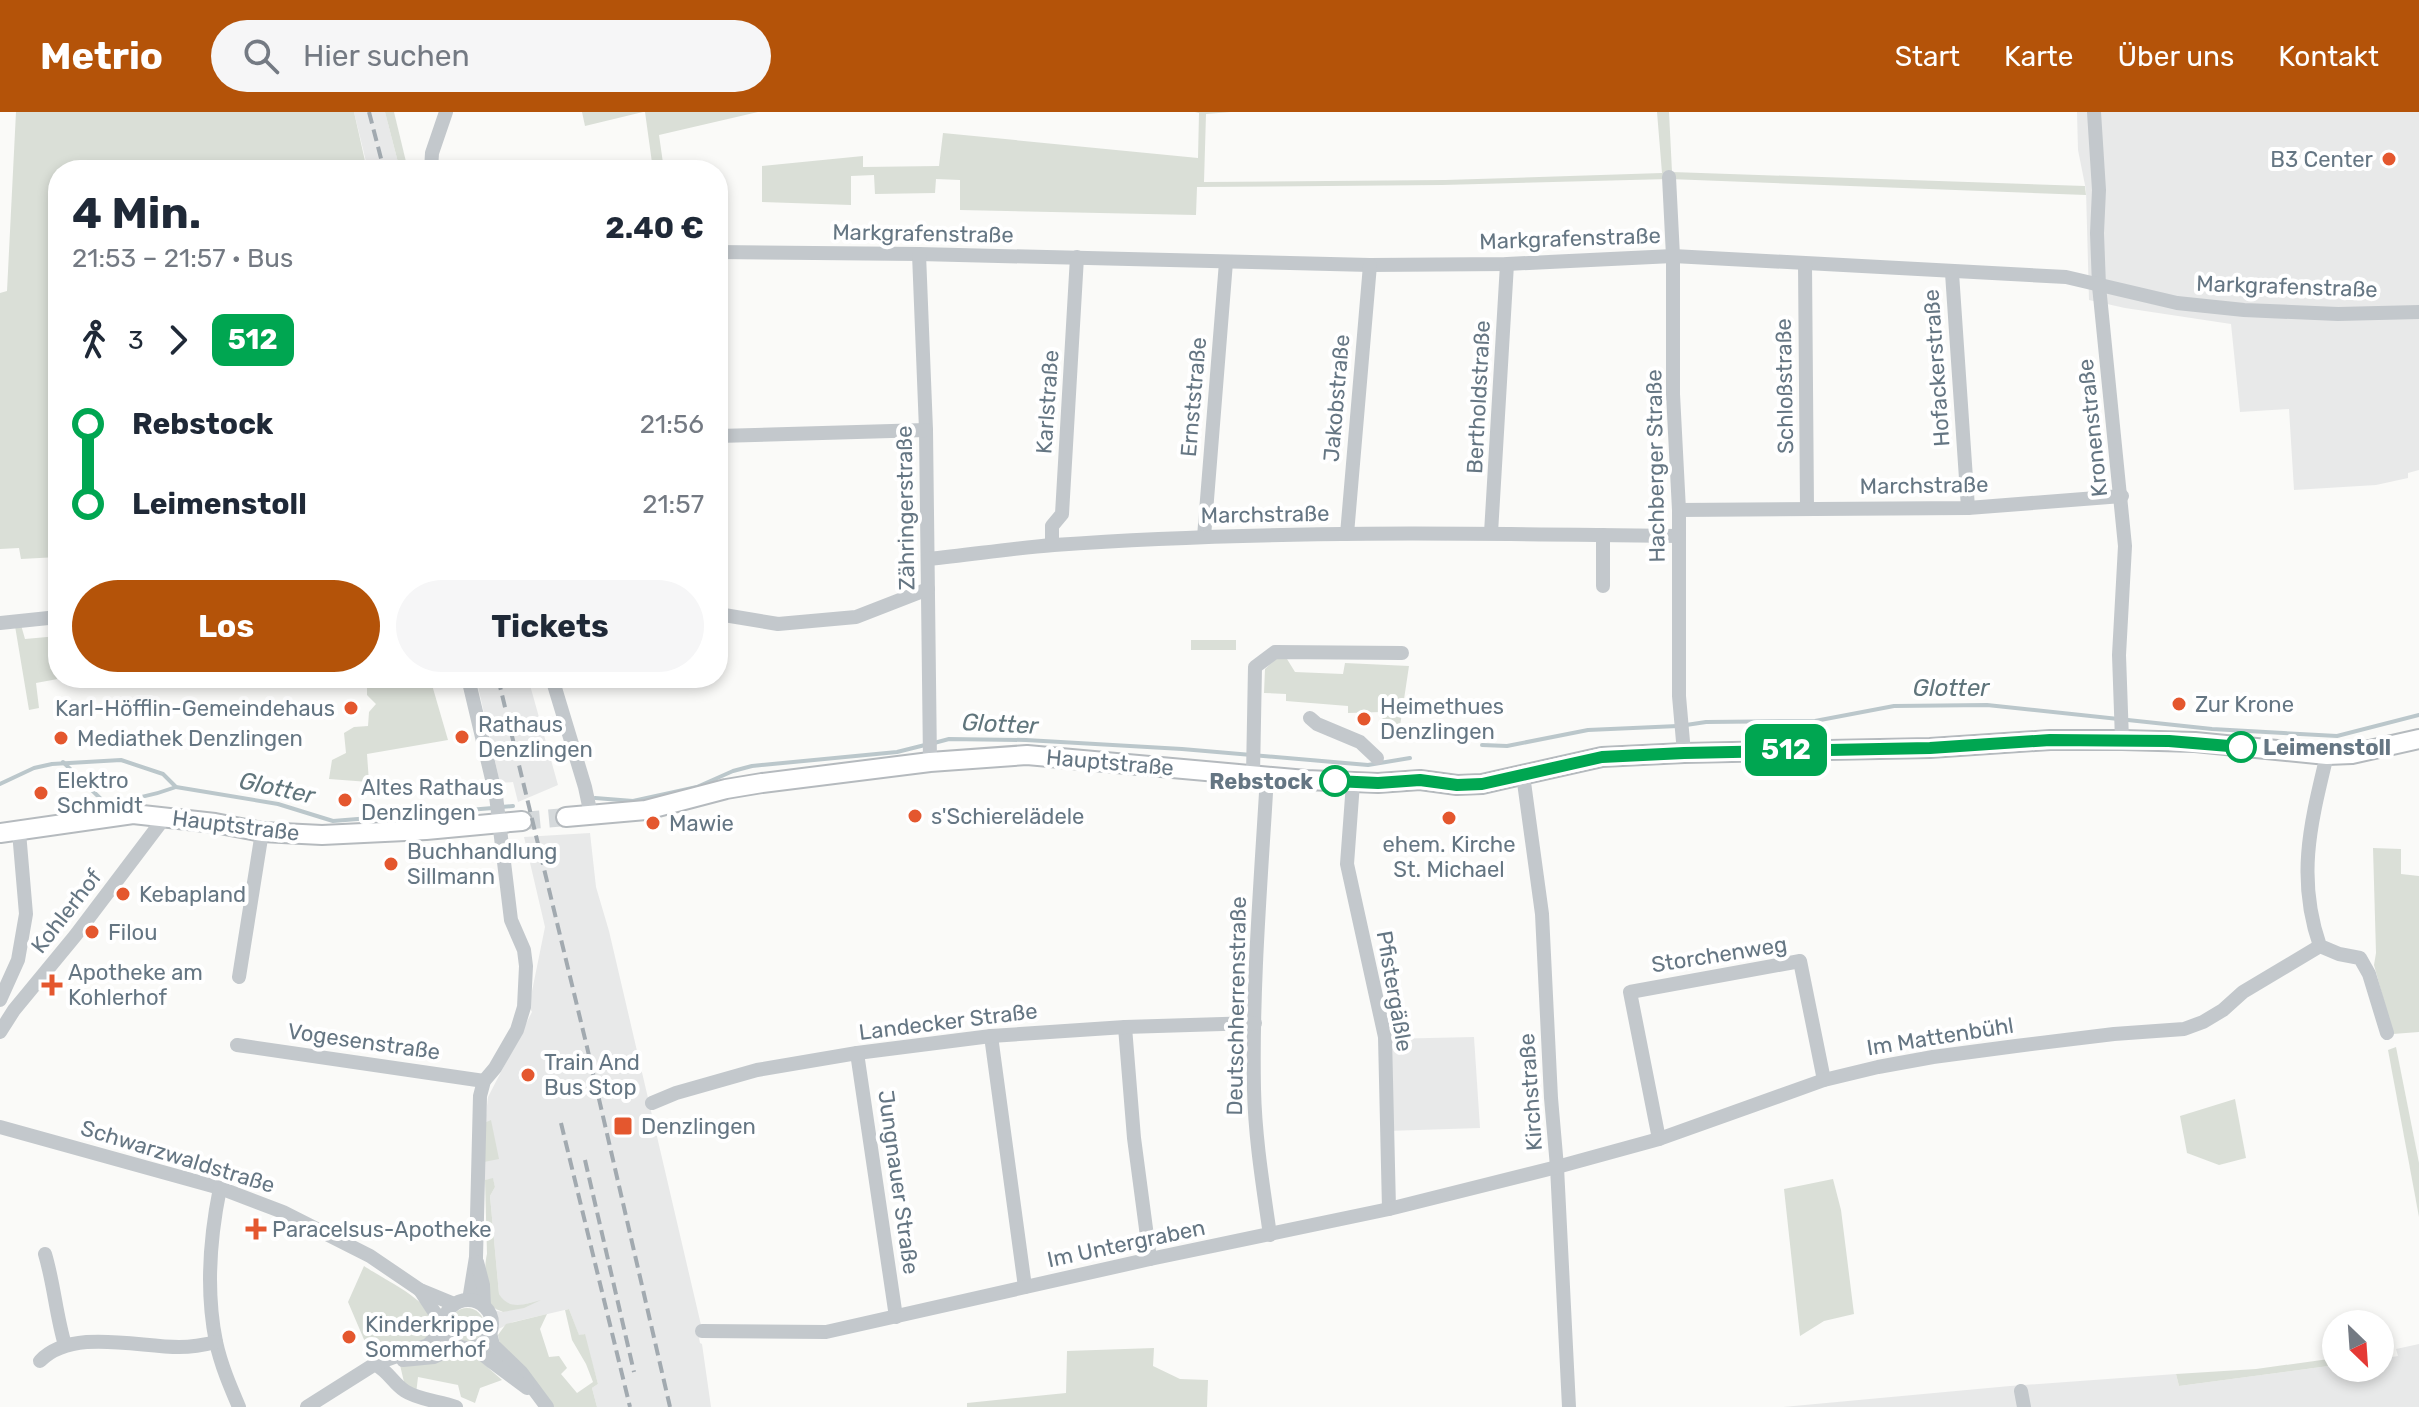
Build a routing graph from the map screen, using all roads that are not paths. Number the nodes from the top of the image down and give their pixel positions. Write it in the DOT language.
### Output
graph roads {
  1 [pos="446,112"];
  2 [pos="2094,112"];
  3 [pos="432,160"];
  4 [pos="1669,177"];
  5 [pos="728,252"];
  6 [pos="919,254"];
  7 [pos="1673,256"];
  8 [pos="1077,257"];
  9 [pos="1226,262"];
  10 [pos="1507,264"];
  11 [pos="1805,264"];
  12 [pos="1370,265"];
  13 [pos="1952,273"];
  14 [pos="2099,286"];
  15 [pos="2419,312"];
  16 [pos="926,430"];
  17 [pos="728,436"];
  18 [pos="2122,496"];
  19 [pos="1807,508"];
  20 [pos="1968,508"];
  21 [pos="1679,510"];
  22 [pos="1491,533"];
  23 [pos="1347,534"];
  24 [pos="1603,535"];
  25 [pos="1679,536"];
  26 [pos="1204,537"];
  27 [pos="1052,545"];
  28 [pos="928,559"];
  29 [pos="1603,586"];
  30 [pos="928,589"];
  31 [pos="728,616"];
  32 [pos="48,618"];
  33 [pos="0,623"];
  34 [pos="1402,653"];
  35 [pos="470,688"];
  36 [pos="555,688"];
  37 [pos="1310,718"];
  38 [pos="2121,734"];
  39 [pos="2419,739"];
  40 [pos="929,749"];
  41 [pos="1684,753"];
  42 [pos="2327,755"];
  43 [pos="1377,758"];
  44 [pos="1257,766"];
  45 [pos="1523,775"];
  46 [pos="1353,783"];
  47 [pos="590,810"];
  48 [pos="499,812"];
  49 [pos="165,817"];
  50 [pos="566,817"];
  51 [pos="522,821"];
  52 [pos="5,832"];
  53 [pos="262,832"];
  54 [pos="2320,946"];
  55 [pos="239,977"];
  56 [pos="0,1000"];
  57 [pos="1255,1023"];
  58 [pos="1125,1027"];
  59 [pos="0,1032"];
  60 [pos="2387,1033"];
  61 [pos="991,1036"];
  62 [pos="237,1045"];
  63 [pos="857,1053"];
  64 [pos="1824,1080"];
  65 [pos="484,1081"];
  66 [pos="652,1103"];
  67 [pos="0,1127"];
  68 [pos="1659,1139"];
  69 [pos="1557,1167"];
  70 [pos="220,1188"];
  71 [pos="1389,1209"];
  72 [pos="1270,1235"];
  73 [pos="45,1254"];
  74 [pos="476,1257"];
  75 [pos="1150,1259"];
  76 [pos="1025,1287"];
  77 [pos="420,1290"];
  78 [pos="461,1302"];
  79 [pos="484,1306"];
  80 [pos="896,1317"];
  81 [pos="444,1324"];
  82 [pos="702,1331"];
  83 [pos="490,1333"];
  84 [pos="216,1342"];
  85 [pos="65,1345"];
  86 [pos="458,1346"];
  87 [pos="474,1347"];
  88 [pos="395,1359"];
  89 [pos="40,1361"];
  90 [pos="375,1364"];
  91 [pos="2021,1391"];
  92 [pos="537,1395"];
  93 [pos="239,1407"];
  94 [pos="307,1407"];
  95 [pos="456,1407"];
  96 [pos="547,1407"];
  97 [pos="1569,1407"];
  98 [pos="2024,1407"];
  1 -- 3 [label="street"];
  2 -- 14 [label="street, Kronenstraße"];
  4 -- 7 [label="street, Hachberger Straße"];
  5 -- 6 [label="street, Markgrafenstraße"];
  6 -- 8 [label="street, Markgrafenstraße"];
  6 -- 16 [label="street, Zähringerstraße"];
  7 -- 10 [label="street, Markgrafenstraße"];
  7 -- 11 [label="street, Markgrafenstraße"];
  7 -- 21 [label="street, Hachberger Straße"];
  8 -- 9 [label="street, Markgrafenstraße"];
  8 -- 27 [label="street, Karlstraße"];
  9 -- 12 [label="street, Markgrafenstraße"];
  9 -- 26 [label="street, Ernststraße"];
  10 -- 12 [label="street, Markgrafenstraße"];
  10 -- 22 [label="street, Bertholdstraße"];
  11 -- 13 [label="street, Markgrafenstraße"];
  11 -- 19 [label="street, Schloßstraße"];
  12 -- 23 [label="street, Jakobstraße"];
  13 -- 14 [label="street, Markgrafenstraße"];
  13 -- 20 [label="street, Hofackerstraße"];
  14 -- 15 [label="street, Markgrafenstraße"];
  14 -- 18 [label="street, Kronenstraße"];
  16 -- 17 [label="street"];
  16 -- 28 [label="street, Zähringerstraße"];
  18 -- 20 [label="street, Marchstraße"];
  18 -- 38 [label="street, Kronenstraße"];
  19 -- 20 [label="street, Marchstraße"];
  19 -- 21 [label="street, Marchstraße"];
  21 -- 25 [label="street, Hachberger Straße"];
  22 -- 23 [label="street, Marchstraße"];
  22 -- 24 [label="street, Marchstraße"];
  23 -- 26 [label="street, Marchstraße"];
  24 -- 25 [label="street, Marchstraße"];
  24 -- 29 [label="street"];
  25 -- 41 [label="street, Hachberger Straße"];
  26 -- 27 [label="street, Marchstraße"];
  27 -- 28 [label="street, Marchstraße"];
  28 -- 30 [label="street, Zähringerstraße"];
  30 -- 31 [label="street"];
  30 -- 40 [label="street, Zähringerstraße"];
  32 -- 33 [label="street"];
  34 -- 44 [label="street, Deutschherrenstraße"];
  35 -- 48 [label="street"];
  36 -- 47 [label="street"];
  37 -- 43 [label="street"];
  38 -- 41 [label="main road, Hauptstraße"];
  38 -- 42 [label="main road, Hauptstraße"];
  39 -- 42 [label="main road, Hauptstraße"];
  40 -- 44 [label="main road, Hauptstraße"];
  40 -- 47 [label="main road, Hauptstraße"];
  41 -- 45 [label="main road, Hauptstraße"];
  42 -- 54 [label="street"];
  44 -- 46 [label="main road, Hauptstraße"];
  44 -- 57 [label="street, Deutschherrenstraße"];
  45 -- 46 [label="main road, Hauptstraße"];
  45 -- 69 [label="street, Kirchstraße"];
  46 -- 71 [label="street, Pfistergäßle"];
  47 -- 50 [label="main road, Hauptstraße"];
  48 -- 51 [label="main road, Hauptstraße"];
  48 -- 53 [label="main road, Hauptstraße"];
  48 -- 65 [label="street"];
  49 -- 52 [label="main road, Hauptstraße"];
  49 -- 53 [label="main road, Hauptstraße"];
  49 -- 59 [label="street, Kohlerhof"];
  52 -- 56 [label="street"];
  53 -- 55 [label="street"];
  54 -- 60 [label="street"];
  54 -- 64 [label="street, Im Mattenbühl"];
  57 -- 58 [label="street, Landecker Straße"];
  57 -- 72 [label="street, Deutschherrenstraße"];
  58 -- 61 [label="street, Landecker Straße"];
  58 -- 75 [label="street"];
  61 -- 63 [label="street, Landecker Straße"];
  61 -- 76 [label="street"];
  62 -- 65 [label="street, Vogesenstraße"];
  63 -- 66 [label="street, Landecker Straße"];
  63 -- 80 [label="street, Jungnauer Straße"];
  64 -- 68 [label="street, Im Mattenbühl"];
  64 -- 68 [label="street, Storchenweg"];
  65 -- 74 [label="street"];
  67 -- 70 [label="street, Schwarzwaldstraße"];
  68 -- 69 [label="street, Im Mattenbühl"];
  69 -- 71 [label="street, Im Untergraben"];
  69 -- 97 [label="street, Kirchstraße"];
  70 -- 77 [label="street, Schwarzwaldstraße"];
  70 -- 84 [label="street"];
  71 -- 72 [label="street, Im Untergraben"];
  72 -- 75 [label="street, Im Untergraben"];
  73 -- 85 [label="street"];
  74 -- 78 [label="street"];
  74 -- 79 [label="street"];
  75 -- 76 [label="street, Im Untergraben"];
  76 -- 80 [label="street, Im Untergraben"];
  77 -- 78 [label="street, Schwarzwaldstraße"];
  77 -- 81 [label="street, Schwarzwaldstraße"];
  78 -- 79 [label="street"];
  78 -- 81 [label="street"];
  79 -- 83 [label="street"];
  80 -- 82 [label="street, Im Untergraben"];
  81 -- 86 [label="street"];
  81 -- 88 [label="street"];
  83 -- 87 [label="street"];
  83 -- 92 [label="street"];
  84 -- 85 [label="street"];
  84 -- 93 [label="street"];
  85 -- 89 [label="street"];
  86 -- 87 [label="street"];
  86 -- 88 [label="street"];
  87 -- 92 [label="street"];
  88 -- 90 [label="street"];
  90 -- 94 [label="street"];
  90 -- 95 [label="street"];
  91 -- 98 [label="street"];
  92 -- 96 [label="street"];
}
